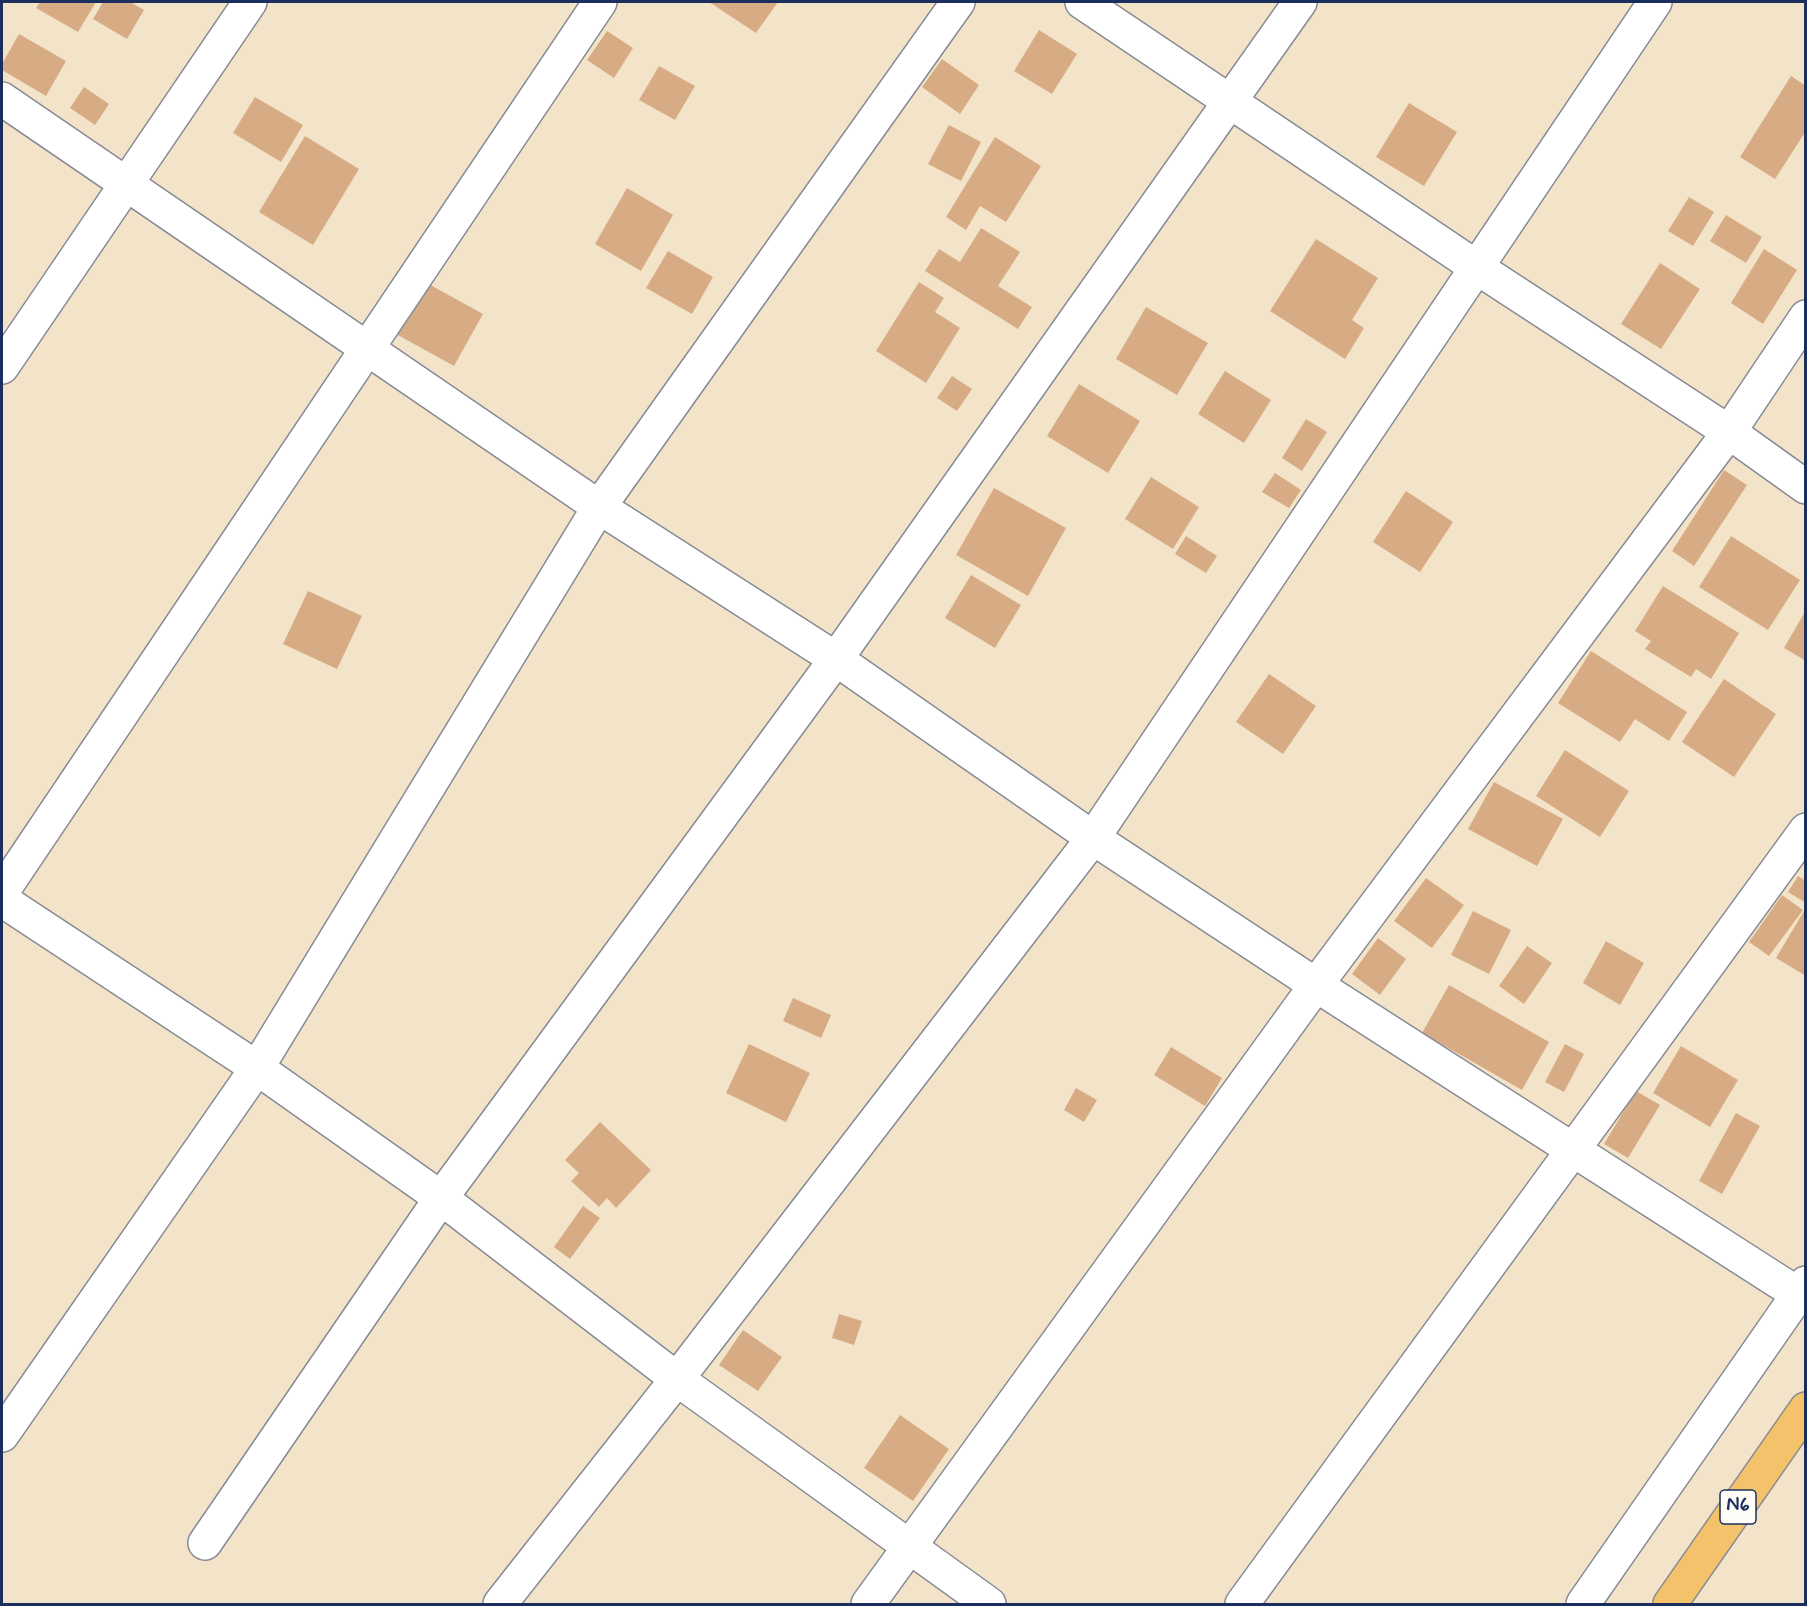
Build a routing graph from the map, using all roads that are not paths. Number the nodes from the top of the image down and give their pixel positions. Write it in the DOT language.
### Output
graph roads {
  1 [pos="250,2"];
  2 [pos="600,2"];
  3 [pos="958,2"];
  4 [pos="1082,2"];
  5 [pos="1300,2"];
  6 [pos="1655,2"];
  7 [pos="2,99"];
  8 [pos="1230,101"];
  9 [pos="125,183"];
  10 [pos="1476,267"];
  11 [pos="1806,317"];
  12 [pos="366,347"];
  13 [pos="2,368"];
  14 [pos="1729,432"];
  15 [pos="1806,487"];
  16 [pos="599,507"];
  17 [pos="836,659"];
  18 [pos="1806,830"];
  19 [pos="1093,838"];
  20 [pos="2,892"];
  21 [pos="2,900"];
  22 [pos="1316,985"];
  23 [pos="256,1068"];
  24 [pos="1572,1150"];
  25 [pos="441,1198"];
  26 [pos="1802,1288"];
  27 [pos="677,1379"];
  28 [pos="1806,1409"];
  29 [pos="2,1435"];
  30 [pos="205,1543"];
  31 [pos="909,1546"];
  32 [pos="500,1605"];
  33 [pos="868,1605"];
  34 [pos="989,1605"];
  35 [pos="1242,1605"];
  36 [pos="1582,1605"];
  37 [pos="1670,1605"];
  1 -- 9 [label="street"];
  2 -- 12 [label="street"];
  3 -- 16 [label="street"];
  4 -- 8 [label="street"];
  5 -- 8 [label="street"];
  6 -- 10 [label="street"];
  7 -- 9 [label="street"];
  8 -- 10 [label="street"];
  8 -- 17 [label="street"];
  9 -- 12 [label="street"];
  9 -- 13 [label="street"];
  10 -- 14 [label="street"];
  10 -- 19 [label="street"];
  11 -- 14 [label="street"];
  12 -- 16 [label="street"];
  12 -- 20 [label="street"];
  14 -- 15 [label="street"];
  14 -- 22 [label="street"];
  16 -- 17 [label="street"];
  16 -- 23 [label="street"];
  17 -- 19 [label="street"];
  17 -- 25 [label="street"];
  18 -- 24 [label="street"];
  19 -- 22 [label="street"];
  19 -- 27 [label="street"];
  21 -- 23 [label="street"];
  22 -- 24 [label="street"];
  22 -- 31 [label="street"];
  23 -- 25 [label="street"];
  23 -- 29 [label="street"];
  24 -- 26 [label="street"];
  24 -- 35 [label="street"];
  25 -- 27 [label="street"];
  25 -- 30 [label="street"];
  26 -- 36 [label="street"];
  27 -- 31 [label="street"];
  27 -- 32 [label="street"];
  28 -- 37 [label="highway, N6"];
  31 -- 33 [label="street"];
  31 -- 34 [label="street"];
}
